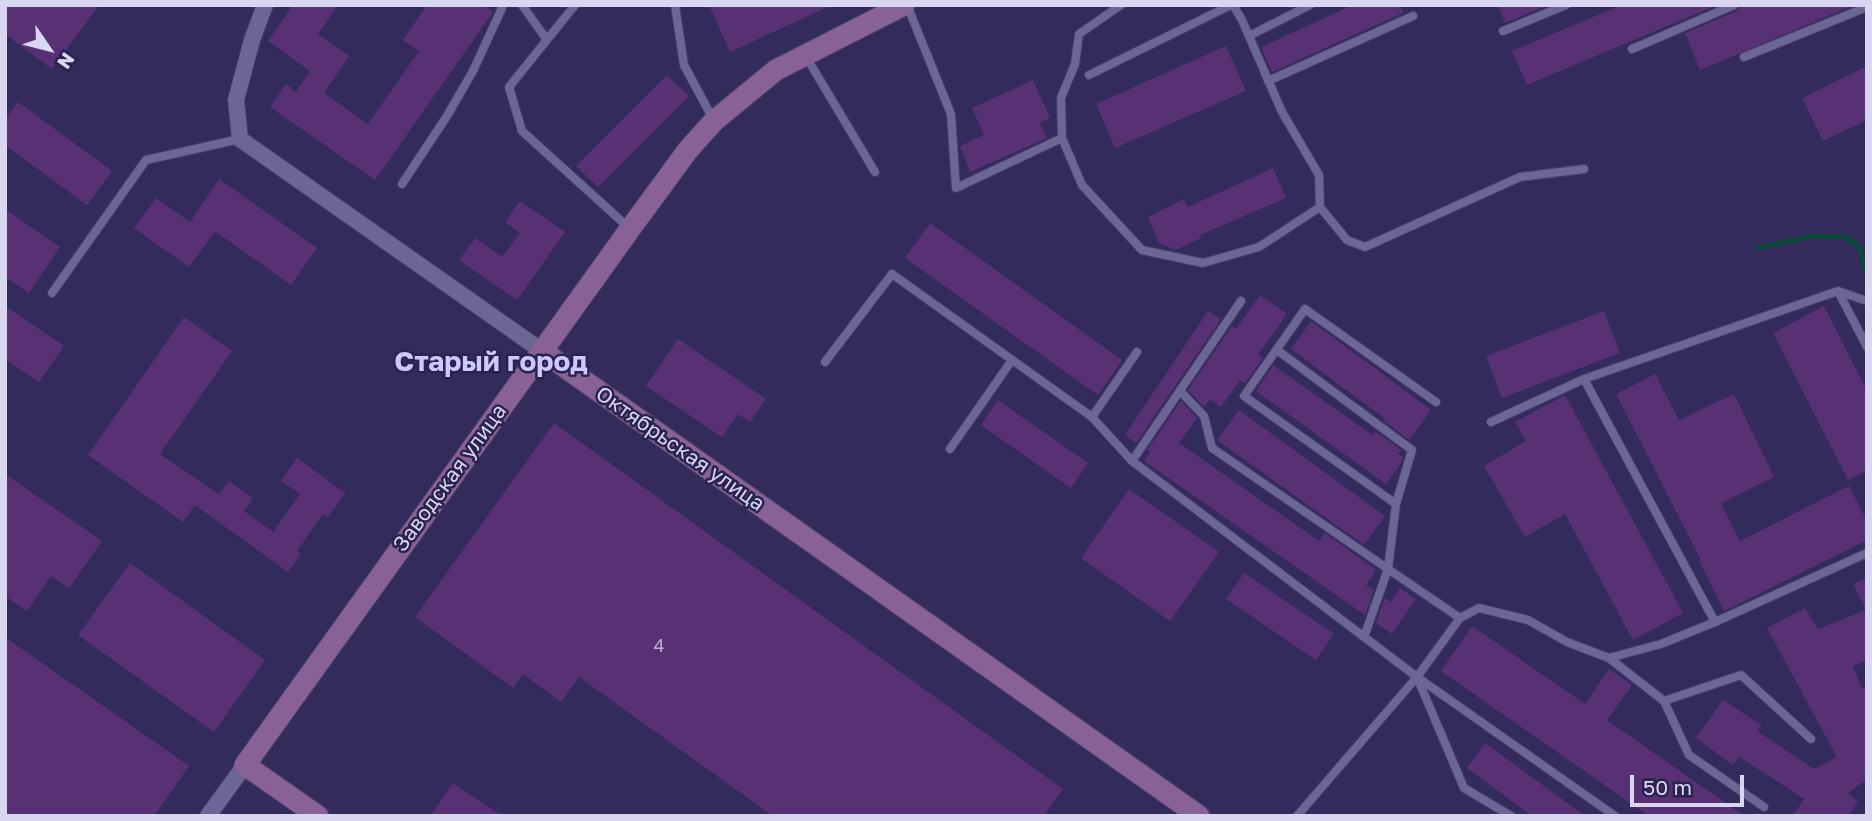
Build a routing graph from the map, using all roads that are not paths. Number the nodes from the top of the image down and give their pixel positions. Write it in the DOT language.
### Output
graph roads {
  1 [pos="265,5"];
  2 [pos="500,5"];
  3 [pos="522,5"];
  4 [pos="575,5"];
  5 [pos="675,5"];
  6 [pos="906,5"];
  7 [pos="1121,5"];
  8 [pos="1232,5"];
  9 [pos="1310,5"];
  10 [pos="1566,5"];
  11 [pos="1734,5"];
  12 [pos="1867,6"];
  13 [pos="1413,16"];
  14 [pos="1503,31"];
  15 [pos="1249,37"];
  16 [pos="547,40"];
  17 [pos="1632,49"];
  18 [pos="805,55"];
  19 [pos="1744,57"];
  20 [pos="1089,75"];
  21 [pos="1268,81"];
  22 [pos="714,121"];
  23 [pos="1062,138"];
  24 [pos="240,139"];
  25 [pos="1584,169"];
  26 [pos="875,172"];
  27 [pos="402,184"];
  28 [pos="1320,207"];
  29 [pos="630,229"];
  30 [pos="1838,291"];
  31 [pos="52,293"];
  32 [pos="1241,301"];
  33 [pos="1867,301"];
  34 [pos="1867,347"];
  35 [pos="1277,349"];
  36 [pos="542,351"];
  37 [pos="1137,352"];
  38 [pos="1012,360"];
  39 [pos="825,362"];
  40 [pos="1584,379"];
  41 [pos="1180,391"];
  42 [pos="1436,401"];
  43 [pos="1092,417"];
  44 [pos="1491,422"];
  45 [pos="950,449"];
  46 [pos="1132,461"];
  47 [pos="1396,504"];
  48 [pos="1867,553"];
  49 [pos="1388,569"];
  50 [pos="1460,618"];
  51 [pos="1715,622"];
  52 [pos="1364,637"];
  53 [pos="1609,658"];
  54 [pos="1417,677"];
  55 [pos="1664,701"];
  56 [pos="1811,739"];
  57 [pos="244,765"];
  58 [pos="1764,807"];
  59 [pos="208,816"];
  60 [pos="318,816"];
  61 [pos="1199,816"];
  62 [pos="1297,816"];
  63 [pos="1511,816"];
  64 [pos="1615,816"];
  1 -- 24 [label="street"];
  2 -- 27 [label="lane"];
  3 -- 16 [label="lane"];
  4 -- 16 [label="lane"];
  5 -- 22 [label="lane"];
  6 -- 18 [label="street, Заводская улица"];
  6 -- 23 [label="lane"];
  7 -- 23 [label="lane"];
  8 -- 15 [label="lane"];
  8 -- 20 [label="lane"];
  9 -- 15 [label="lane"];
  10 -- 14 [label="lane"];
  11 -- 17 [label="lane"];
  12 -- 19 [label="lane"];
  13 -- 21 [label="lane"];
  15 -- 21 [label="lane"];
  16 -- 29 [label="lane"];
  18 -- 22 [label="street, Заводская улица"];
  18 -- 26 [label="lane"];
  21 -- 28 [label="lane"];
  22 -- 29 [label="street, Заводская улица"];
  23 -- 28 [label="lane"];
  24 -- 31 [label="lane"];
  24 -- 36 [label="street, Октябрьская улица"];
  25 -- 28 [label="lane"];
  29 -- 36 [label="street, Заводская улица"];
  30 -- 33 [label="lane"];
  30 -- 34 [label="lane"];
  30 -- 40 [label="lane"];
  32 -- 41 [label="lane"];
  35 -- 42 [label="lane"];
  35 -- 47 [label="lane"];
  35 -- 47 [label="lane"];
  36 -- 57 [label="street, Заводская улица"];
  36 -- 61 [label="street, Октябрьская улица"];
  37 -- 43 [label="lane"];
  38 -- 39 [label="lane"];
  38 -- 43 [label="lane"];
  38 -- 45 [label="lane"];
  40 -- 44 [label="lane"];
  40 -- 51 [label="lane"];
  41 -- 46 [label="lane"];
  41 -- 49 [label="lane"];
  43 -- 46 [label="lane"];
  46 -- 52 [label="lane"];
  47 -- 49 [label="lane"];
  48 -- 51 [label="lane"];
  49 -- 50 [label="lane"];
  49 -- 52 [label="lane"];
  50 -- 53 [label="lane"];
  50 -- 54 [label="lane"];
  51 -- 53 [label="lane"];
  52 -- 54 [label="lane"];
  53 -- 55 [label="lane"];
  54 -- 62 [label="lane"];
  54 -- 63 [label="lane"];
  54 -- 64 [label="lane"];
  55 -- 56 [label="lane"];
  55 -- 58 [label="lane"];
  57 -- 59 [label="street, Заводская улица"];
  57 -- 60 [label="street"];
}
